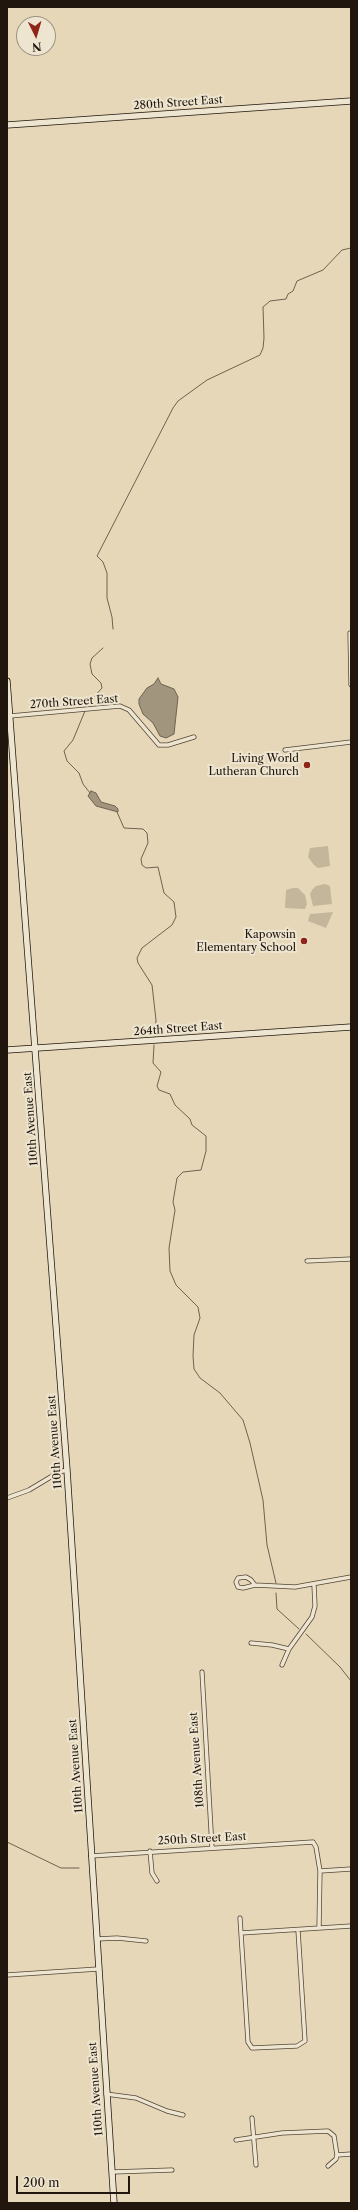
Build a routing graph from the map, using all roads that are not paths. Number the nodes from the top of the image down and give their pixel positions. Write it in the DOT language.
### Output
graph roads {
  1 [pos="351,101"];
  2 [pos="7,124"];
  3 [pos="350,633"];
  4 [pos="7,681"];
  5 [pos="351,684"];
  6 [pos="10,716"];
  7 [pos="194,737"];
  8 [pos="351,742"];
  9 [pos="285,750"];
  10 [pos="351,1027"];
  11 [pos="35,1048"];
  12 [pos="7,1050"];
  13 [pos="351,1259"];
  14 [pos="306,1261"];
  15 [pos="67,1470"];
  16 [pos="7,1498"];
  17 [pos="351,1577"];
  18 [pos="255,1585"];
  19 [pos="314,1585"];
  20 [pos="251,1643"];
  21 [pos="289,1650"];
  22 [pos="282,1665"];
  23 [pos="202,1672"];
  24 [pos="212,1848"];
  25 [pos="150,1851"];
  26 [pos="91,1856"];
  27 [pos="351,1869"];
  28 [pos="320,1870"];
  29 [pos="157,1881"];
  30 [pos="240,1918"];
  31 [pos="351,1926"];
  32 [pos="319,1928"];
  33 [pos="298,1930"];
  34 [pos="241,1934"];
  35 [pos="97,1939"];
  36 [pos="146,1941"];
  37 [pos="98,1969"];
  38 [pos="7,1975"];
  39 [pos="106,2094"];
  40 [pos="182,2115"];
  41 [pos="252,2118"];
  42 [pos="253,2138"];
  43 [pos="236,2140"];
  44 [pos="351,2154"];
  45 [pos="337,2155"];
  46 [pos="256,2165"];
  47 [pos="328,2166"];
  48 [pos="172,2170"];
  49 [pos="112,2172"];
  50 [pos="114,2203"];
  1 -- 2 [label="street, 280th Street East"];
  3 -- 5 [label="street"];
  4 -- 6 [label="street, 110th Avenue East"];
  6 -- 7 [label="street, 270th Street East"];
  6 -- 11 [label="street, 110th Avenue East"];
  8 -- 9 [label="street"];
  10 -- 11 [label="street, 264th Street East"];
  11 -- 12 [label="street, 264th Street East"];
  11 -- 15 [label="street, 110th Avenue East"];
  13 -- 14 [label="street"];
  15 -- 16 [label="street"];
  15 -- 26 [label="street, 110th Avenue East"];
  17 -- 19 [label="street"];
  18 -- 18 [label="street"];
  18 -- 19 [label="street"];
  19 -- 21 [label="street"];
  20 -- 21 [label="street"];
  21 -- 22 [label="street"];
  23 -- 24 [label="street, 108th Avenue East"];
  24 -- 25 [label="street, 250th Street East"];
  24 -- 28 [label="street, 250th Street East"];
  25 -- 26 [label="street, 250th Street East"];
  25 -- 29 [label="street"];
  26 -- 35 [label="street, 110th Avenue East"];
  27 -- 28 [label="street"];
  28 -- 32 [label="street"];
  30 -- 34 [label="street"];
  31 -- 32 [label="street"];
  32 -- 33 [label="street"];
  33 -- 34 [label="street"];
  33 -- 34 [label="street"];
  35 -- 36 [label="street"];
  35 -- 37 [label="street, 110th Avenue East"];
  37 -- 38 [label="street"];
  37 -- 39 [label="street, 110th Avenue East"];
  39 -- 40 [label="street"];
  39 -- 49 [label="street, 110th Avenue East"];
  41 -- 42 [label="street"];
  42 -- 43 [label="street"];
  42 -- 45 [label="street"];
  42 -- 46 [label="street"];
  44 -- 45 [label="street"];
  45 -- 47 [label="street"];
  48 -- 49 [label="street"];
  49 -- 50 [label="street, 110th Avenue East"];
}
